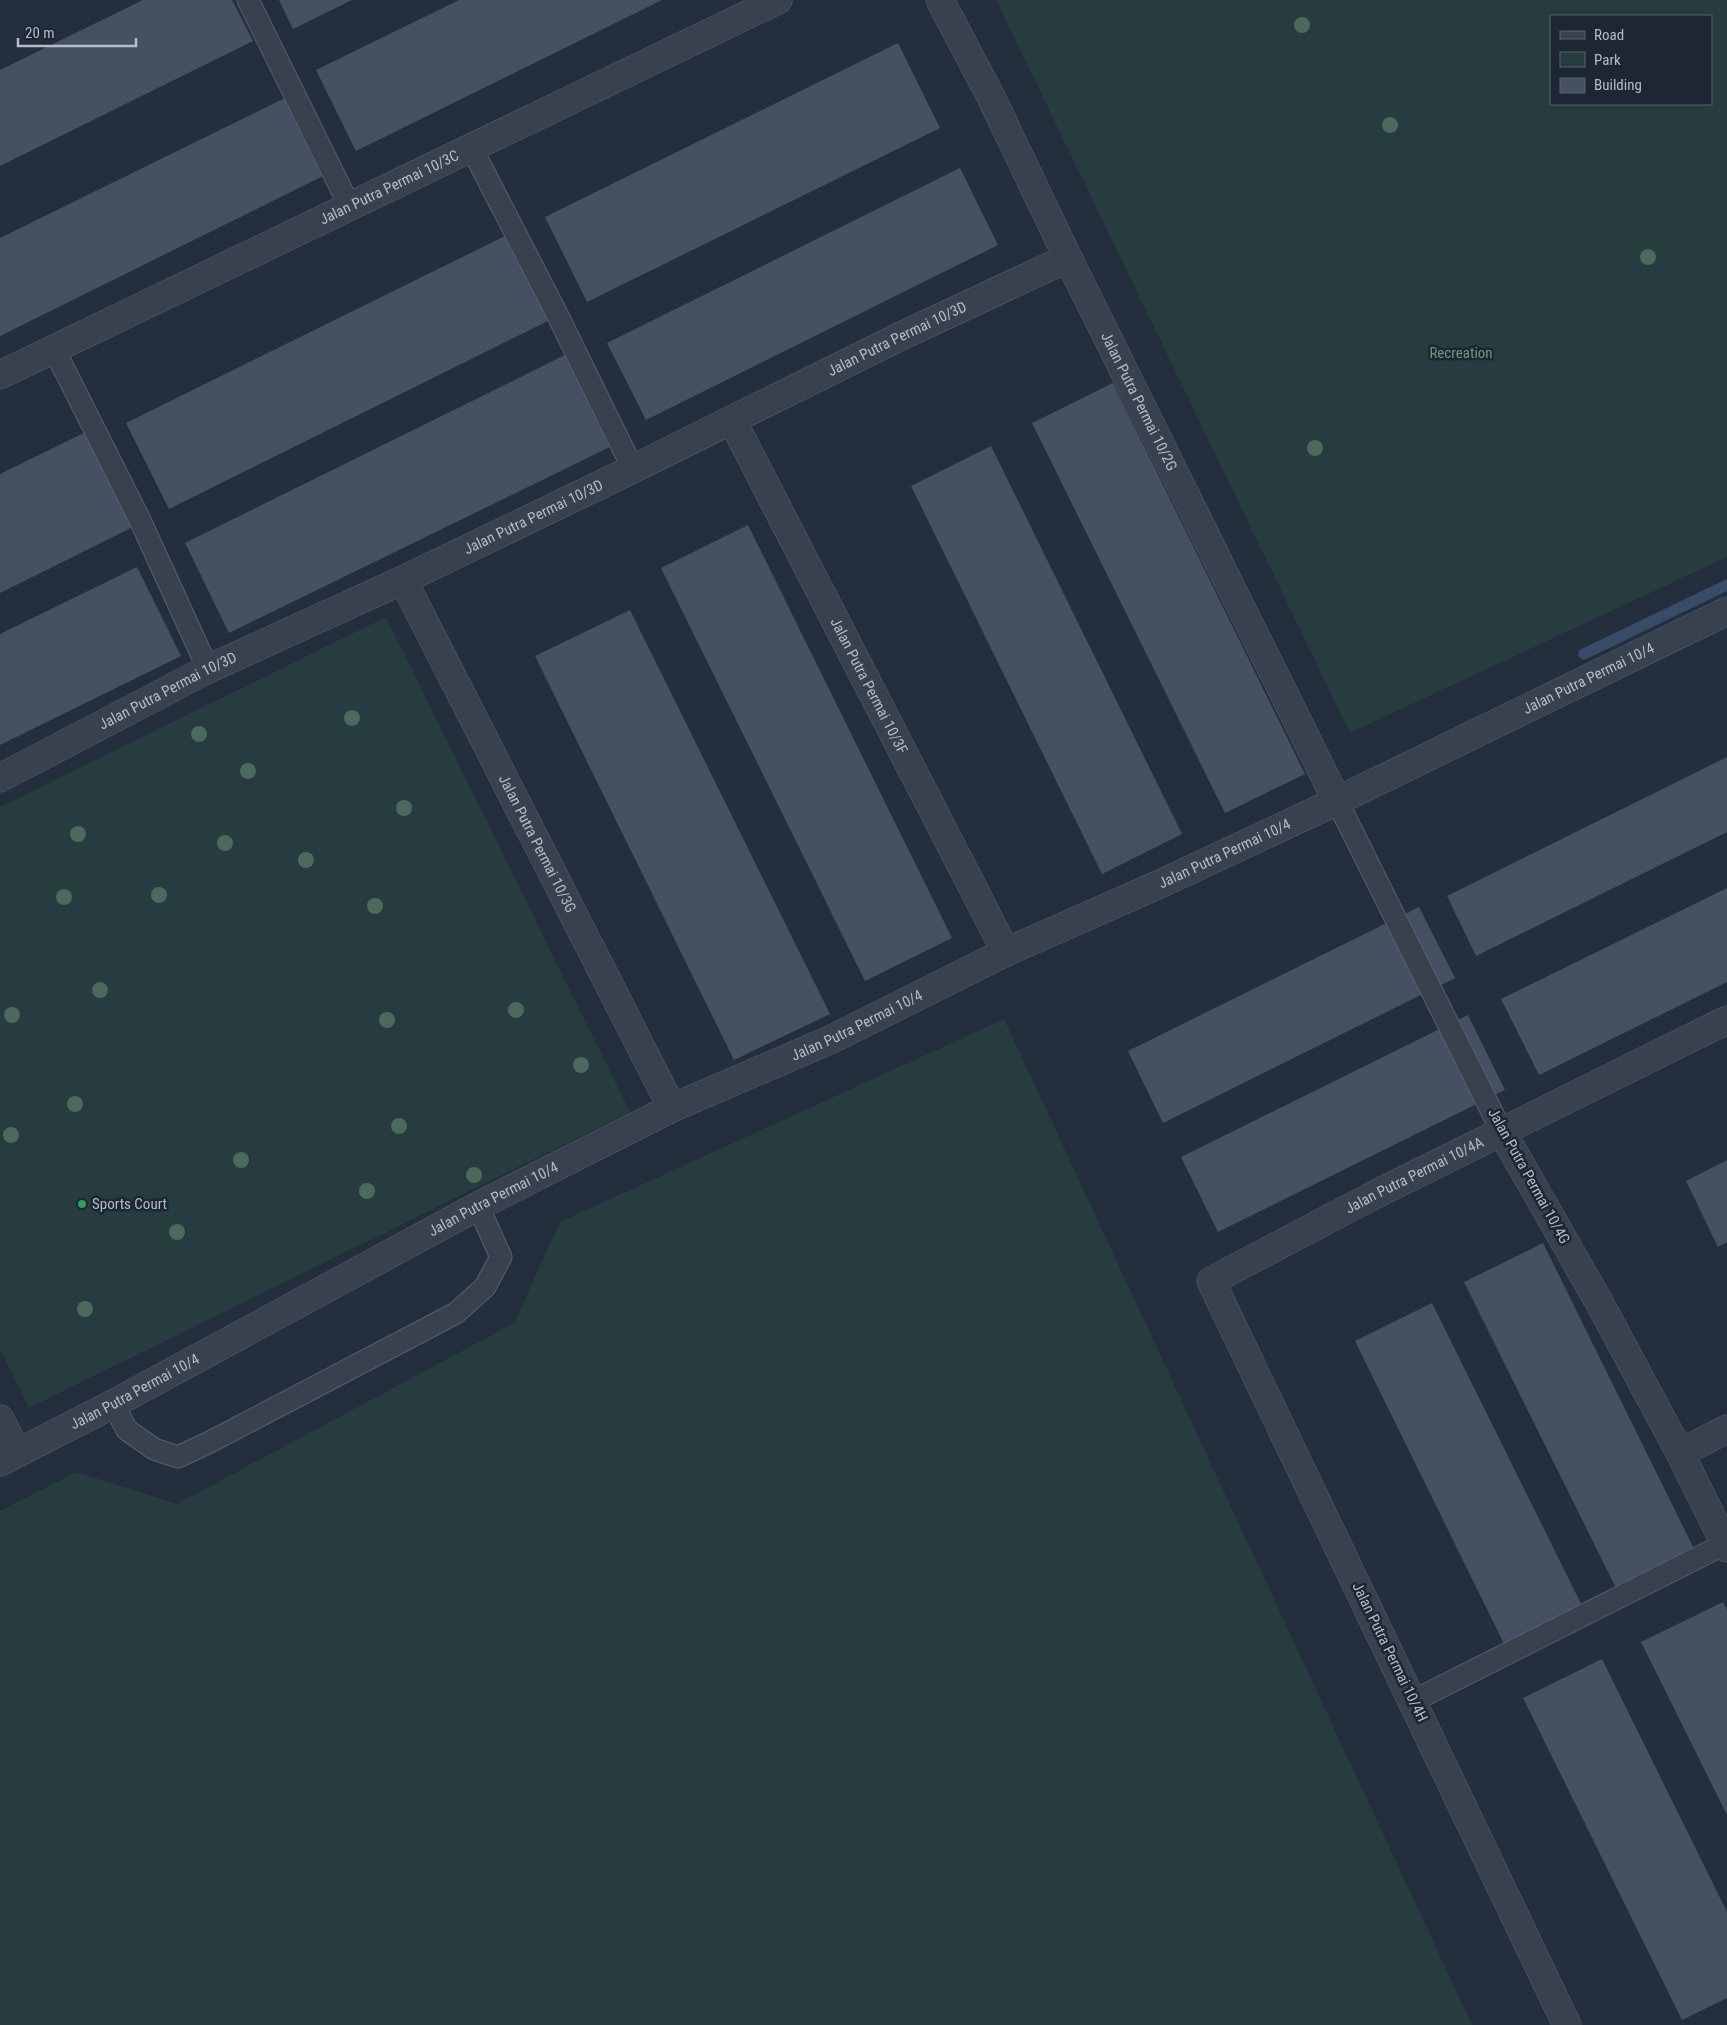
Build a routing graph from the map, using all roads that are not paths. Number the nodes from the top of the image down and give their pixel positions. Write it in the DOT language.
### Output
graph roads {
  1 [pos="248,0"];
  2 [pos="778,0"];
  3 [pos="940,0"];
  4 [pos="471,147"];
  5 [pos="350,207"];
  6 [pos="1068,258"];
  7 [pos="54,349"];
  8 [pos="0,375"];
  9 [pos="732,420"];
  10 [pos="633,469"];
  11 [pos="403,580"];
  12 [pos="1727,611"];
  13 [pos="208,669"];
  14 [pos="0,778"];
  15 [pos="1337,801"];
  16 [pos="1006,952"];
  17 [pos="1727,1020"];
  18 [pos="672,1108"];
  19 [pos="1502,1132"];
  20 [pos="478,1206"];
  21 [pos="1211,1281"];
  22 [pos="113,1404"];
  23 [pos="0,1419"];
  24 [pos="1727,1429"];
  25 [pos="1680,1453"];
  26 [pos="9,1457"];
  27 [pos="1726,1546"];
  28 [pos="1413,1700"];
  29 [pos="1567,2025"];
  1 -- 5 [label="lane"];
  2 -- 4 [label="street, Jalan Putra Permai 10/3C"];
  3 -- 6 [label="street, Jalan Putra Permai 10/2G"];
  4 -- 5 [label="street, Jalan Putra Permai 10/3C"];
  4 -- 10 [label="lane"];
  5 -- 7 [label="street, Jalan Putra Permai 10/3C"];
  6 -- 9 [label="street, Jalan Putra Permai 10/3D"];
  6 -- 15 [label="street, Jalan Putra Permai 10/2G"];
  7 -- 8 [label="street, Jalan Putra Permai 10/3C"];
  7 -- 13 [label="lane"];
  9 -- 10 [label="street, Jalan Putra Permai 10/3D"];
  9 -- 16 [label="street, Jalan Putra Permai 10/3F"];
  10 -- 11 [label="street, Jalan Putra Permai 10/3D"];
  11 -- 13 [label="street, Jalan Putra Permai 10/3D"];
  11 -- 18 [label="street, Jalan Putra Permai 10/3G"];
  12 -- 15 [label="street, Jalan Putra Permai 10/4"];
  13 -- 14 [label="street, Jalan Putra Permai 10/3D"];
  15 -- 16 [label="street, Jalan Putra Permai 10/4"];
  15 -- 19 [label="lane, Jalan Putra Permai 10/4G"];
  16 -- 18 [label="street, Jalan Putra Permai 10/4"];
  17 -- 19 [label="street, Jalan Putra Permai 10/4A"];
  18 -- 20 [label="street, Jalan Putra Permai 10/4"];
  19 -- 21 [label="street, Jalan Putra Permai 10/4A"];
  19 -- 25 [label="street, Jalan Putra Permai 10/4G"];
  20 -- 22 [label="street, Jalan Putra Permai 10/4"];
  20 -- 22 [label="lane"];
  21 -- 28 [label="street, Jalan Putra Permai 10/4H"];
  22 -- 26 [label="street, Jalan Putra Permai 10/4"];
  23 -- 26 [label="street"];
  24 -- 25 [label="street"];
  25 -- 27 [label="street, Jalan Putra Permai 10/4G"];
  27 -- 28 [label="lane"];
  28 -- 29 [label="street, Jalan Putra Permai 10/4H"];
}
